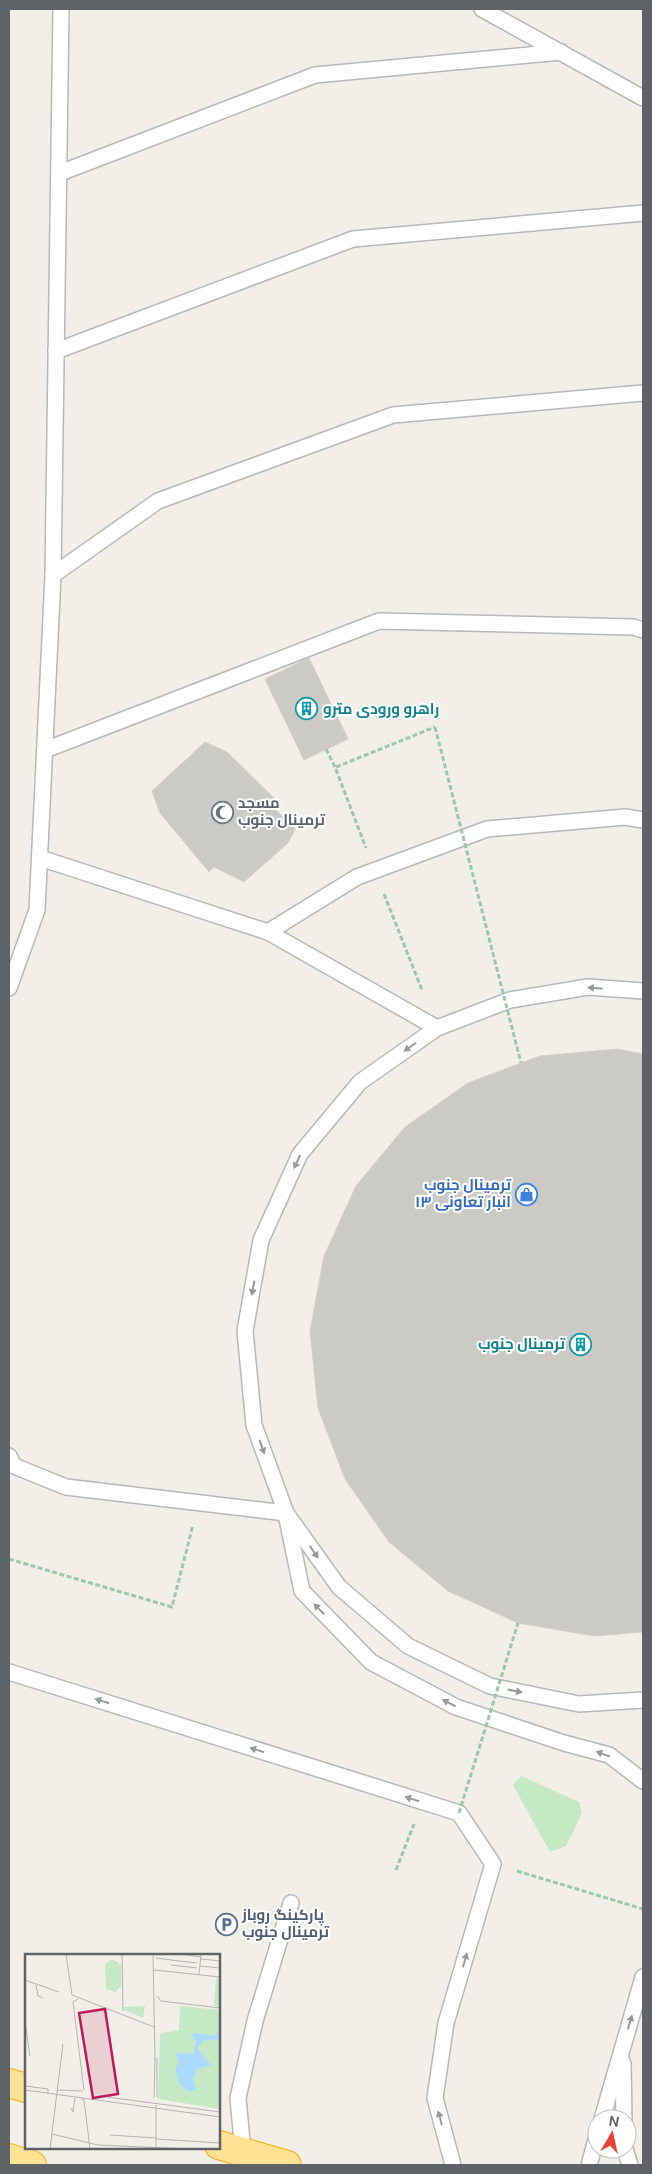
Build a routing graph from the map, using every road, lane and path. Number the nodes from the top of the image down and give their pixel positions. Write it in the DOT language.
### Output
graph roads {
  1 [pos="61,9"];
  2 [pos="482,9"];
  3 [pos="561,52"];
  4 [pos="643,98"];
  5 [pos="60,173"];
  6 [pos="643,213"];
  7 [pos="56,351"];
  8 [pos="643,392"];
  9 [pos="53,575"];
  10 [pos="643,630"];
  11 [pos="45,750"];
  12 [pos="335,767"];
  13 [pos="643,820"];
  14 [pos="40,858"];
  15 [pos="268,932"];
  16 [pos="9,988"];
  17 [pos="643,991"];
  18 [pos="437,1028"];
  19 [pos="521,1063"];
  20 [pos="9,1456"];
  21 [pos="199,1503"];
  22 [pos="286,1512"];
  23 [pos="9,1559"];
  24 [pos="518,1623"];
  25 [pos="9,1672"];
  26 [pos="643,1700"];
  27 [pos="643,1781"];
  28 [pos="423,1802"];
  29 [pos="459,1813"];
  30 [pos="494,1864"];
  31 [pos="396,1870"];
  32 [pos="291,1903"];
  33 [pos="643,1909"];
  34 [pos="643,1977"];
  35 [pos="622,2049"];
  36 [pos="9,2083"];
  37 [pos="25,2088"];
  38 [pos="605,2109"];
  39 [pos="624,2109"];
  40 [pos="231,2148"];
  41 [pos="9,2153"];
  42 [pos="9,2158"];
  43 [pos="32,2165"];
  44 [pos="49,2165"];
  45 [pos="287,2165"];
  46 [pos="453,2165"];
  1 -- 5 [label="lane"];
  2 -- 3 [label="lane"];
  3 -- 4 [label="lane"];
  3 -- 5 [label="lane"];
  5 -- 7 [label="lane"];
  6 -- 7 [label="lane"];
  7 -- 9 [label="lane"];
  8 -- 9 [label="lane"];
  9 -- 11 [label="lane"];
  10 -- 11 [label="lane"];
  11 -- 14 [label="lane"];
  12 -- 19 [label="path, bridge"];
  13 -- 15 [label="lane"];
  14 -- 15 [label="lane"];
  14 -- 16 [label="lane"];
  15 -- 18 [label="lane"];
  17 -- 18 [label="lane, one-way"];
  18 -- 22 [label="lane, one-way"];
  20 -- 21 [label="lane"];
  21 -- 22 [label="lane"];
  21 -- 23 [label="path"];
  22 -- 26 [label="lane, one-way"];
  27 -- 22 [label="lane, one-way"];
  24 -- 29 [label="path, bridge"];
  28 -- 25 [label="lane, one-way"];
  28 -- 29 [label="lane"];
  28 -- 31 [label="path"];
  29 -- 30 [label="lane"];
  30 -- 33 [label="path"];
  46 -- 30 [label="lane, one-way"];
  32 -- 40 [label="lane"];
  35 -- 34 [label="lane, one-way"];
  35 -- 38 [label="lane"];
  35 -- 39 [label="lane"];
  36 -- 37 [label="highway"];
  40 -- 45 [label="highway"];
  41 -- 44 [label="lane"];
  42 -- 43 [label="highway"];
}
